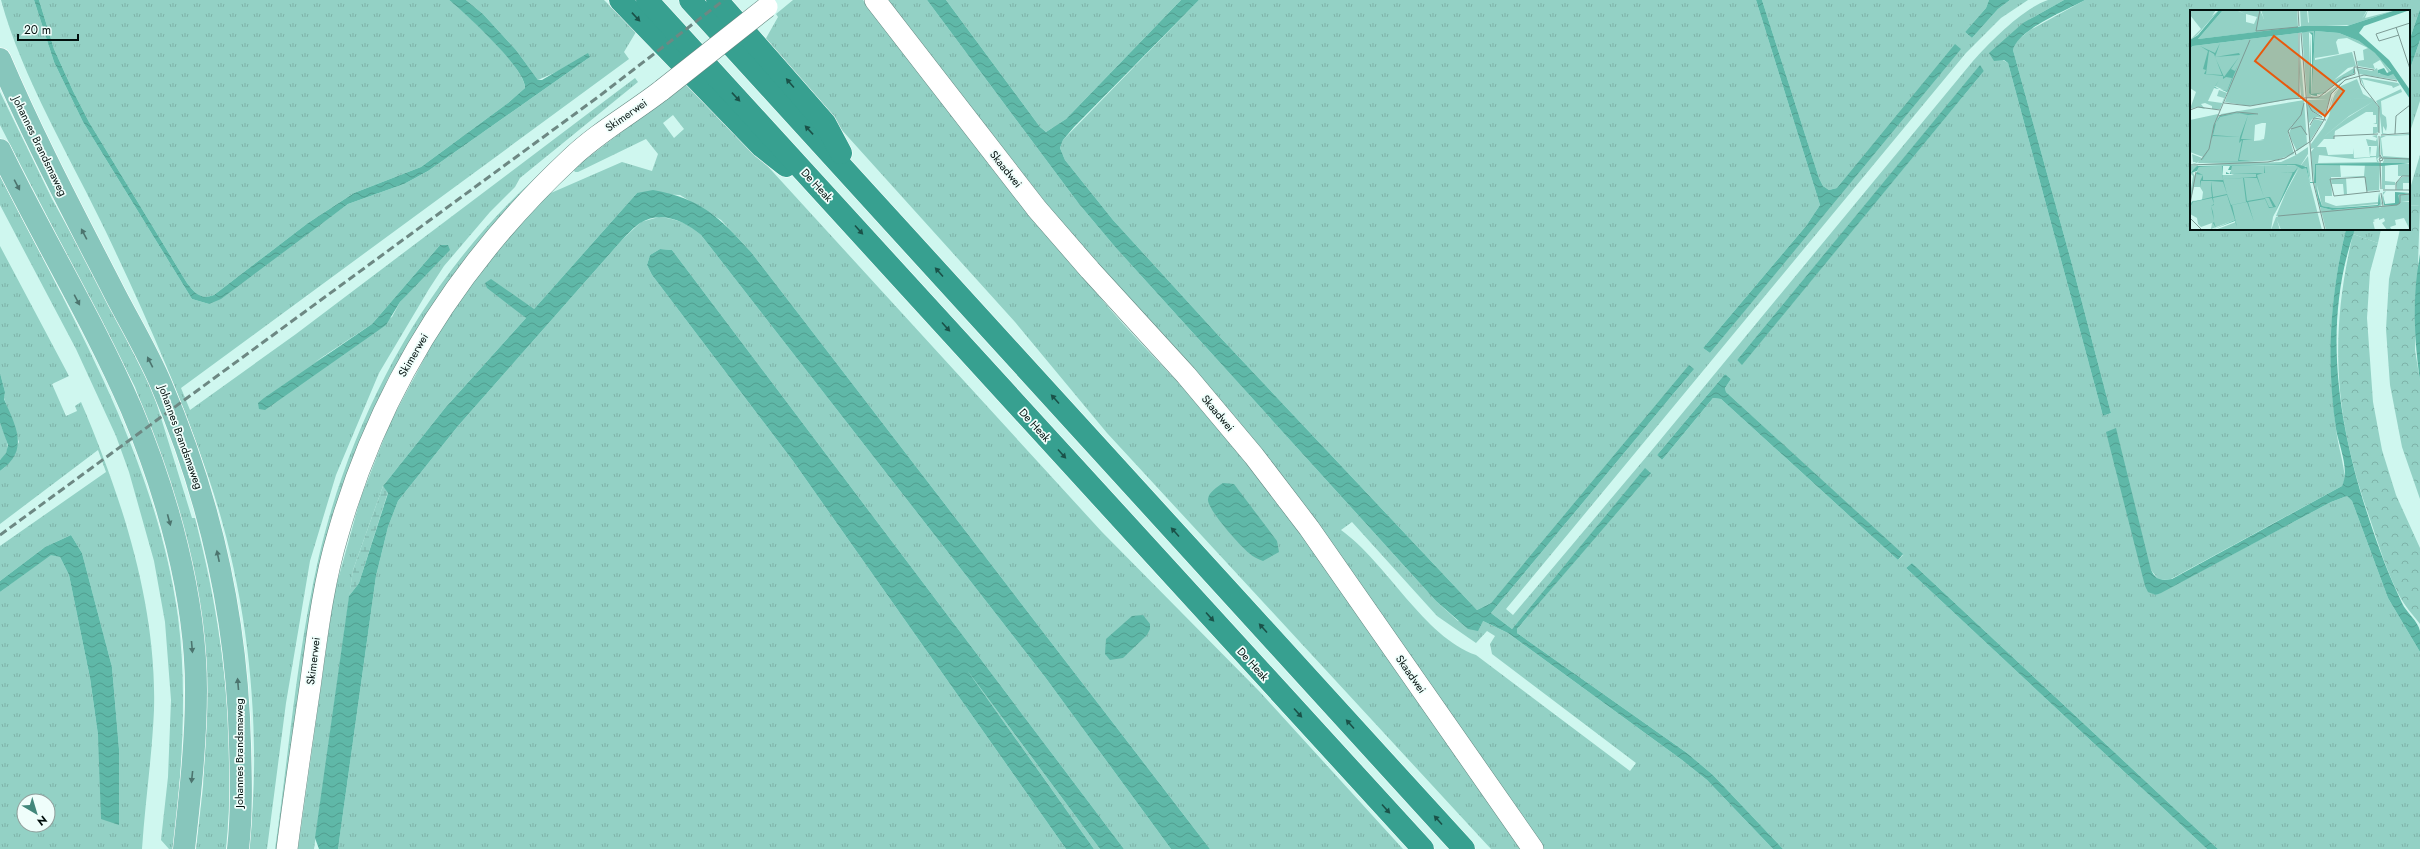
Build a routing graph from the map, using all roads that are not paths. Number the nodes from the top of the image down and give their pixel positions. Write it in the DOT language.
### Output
graph roads {
  1 [pos="620,0"];
  2 [pos="647,0"];
  3 [pos="690,0"];
  4 [pos="716,0"];
  5 [pos="875,0"];
  6 [pos="772,4"];
  7 [pos="0,59"];
  8 [pos="0,150"];
  9 [pos="854,179"];
  10 [pos="832,202"];
  11 [pos="184,849"];
  12 [pos="238,849"];
  13 [pos="287,849"];
  14 [pos="1423,849"];
  15 [pos="1464,849"];
  16 [pos="1533,849"];
  1 -- 10 [label="highway, one-way"];
  2 -- 10 [label="highway, De Heak, one-way"];
  9 -- 3 [label="highway, one-way"];
  9 -- 4 [label="highway, one-way"];
  5 -- 16 [label="street, Skaadwei"];
  6 -- 13 [label="street, Skimerwei, bridge"];
  12 -- 7 [label="main road, Johannes Brandsmaweg, one-way"];
  8 -- 11 [label="main road, one-way"];
  15 -- 9 [label="highway, one-way"];
  10 -- 14 [label="highway, De Heak, one-way"];
}
